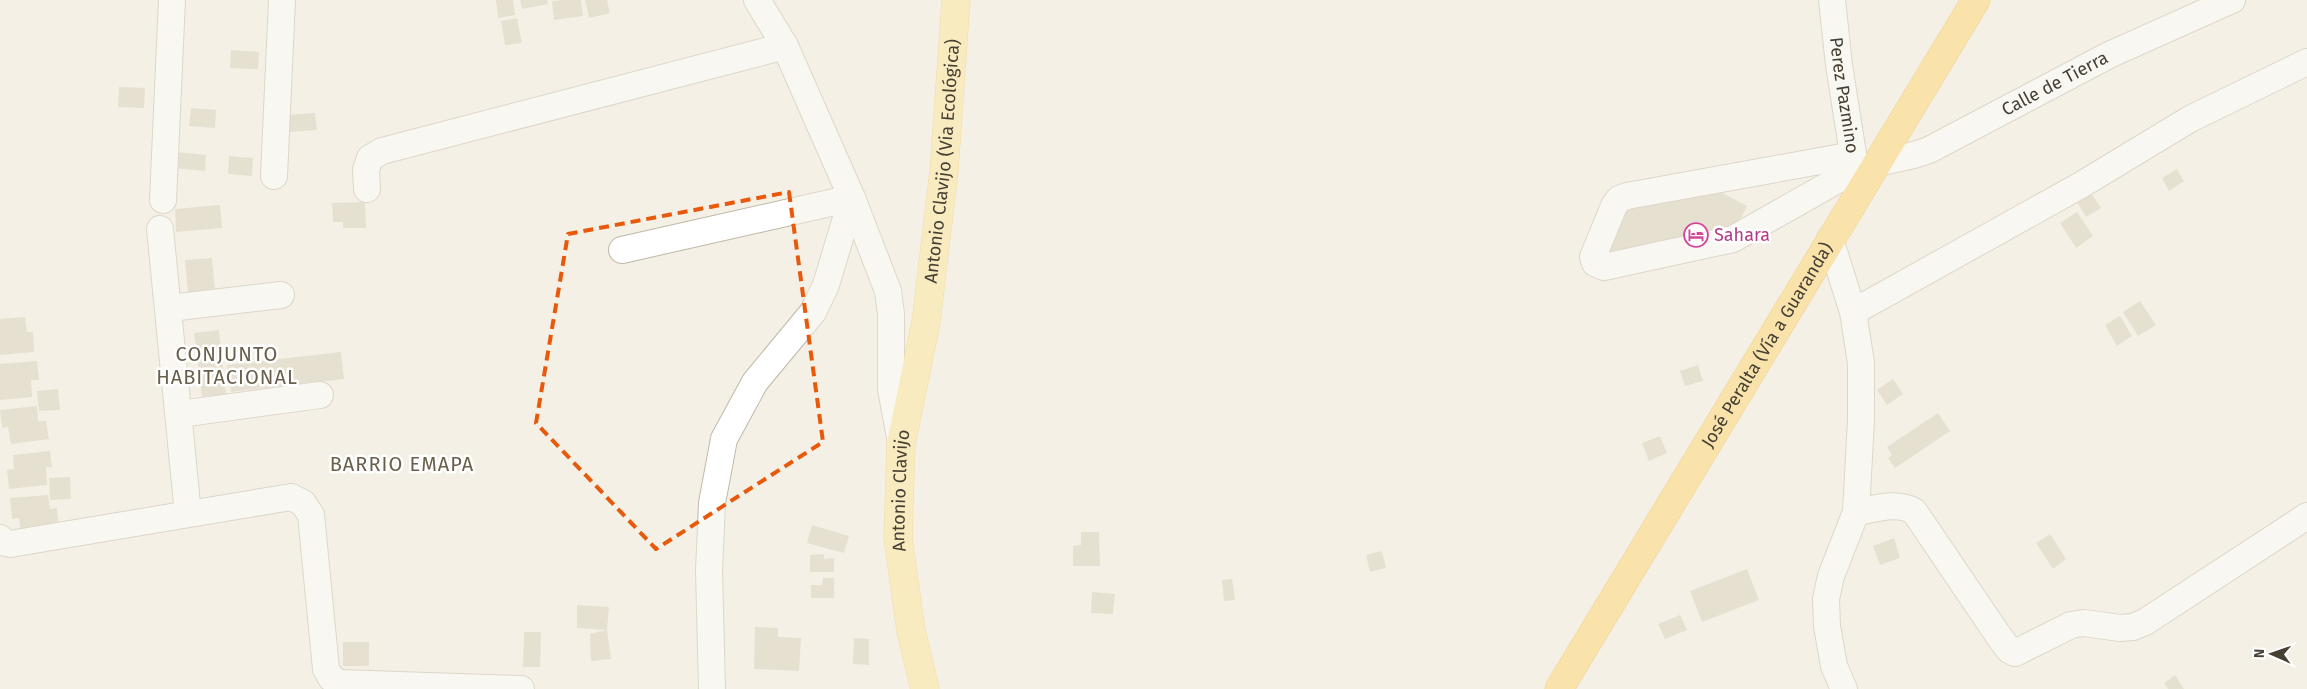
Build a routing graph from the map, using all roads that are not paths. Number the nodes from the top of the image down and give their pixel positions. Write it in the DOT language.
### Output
graph roads {
  1 [pos="172,0"];
  2 [pos="282,0"];
  3 [pos="757,0"];
  4 [pos="956,0"];
  5 [pos="1832,0"];
  6 [pos="1976,0"];
  7 [pos="2232,0"];
  8 [pos="785,46"];
  9 [pos="2307,62"];
  10 [pos="1861,170"];
  11 [pos="274,176"];
  12 [pos="367,188"];
  13 [pos="852,198"];
  14 [pos="163,200"];
  15 [pos="160,229"];
  16 [pos="1830,239"];
  17 [pos="622,250"];
  18 [pos="281,295"];
  19 [pos="170,308"];
  20 [pos="1853,312"];
  21 [pos="926,322"];
  22 [pos="320,394"];
  23 [pos="180,414"];
  24 [pos="901,444"];
  25 [pos="1856,512"];
  26 [pos="188,514"];
  27 [pos="2307,516"];
  28 [pos="0,538"];
  29 [pos="521,689"];
  30 [pos="712,689"];
  31 [pos="925,689"];
  32 [pos="1559,689"];
  33 [pos="1844,689"];
  1 -- 14 [label="street"];
  2 -- 11 [label="street"];
  3 -- 8 [label="street"];
  4 -- 21 [label="main road, Antonio Clavijo (Via Ecológica)"];
  5 -- 10 [label="street, Perez Pazmino"];
  6 -- 10 [label="highway, José Peralta (Vía a Guaranda)"];
  7 -- 10 [label="street, Calle de Tierra"];
  8 -- 12 [label="street"];
  8 -- 13 [label="street"];
  9 -- 20 [label="street"];
  10 -- 10 [label="street, Calle de Tierra"];
  10 -- 16 [label="highway, José Peralta (Vía a Guaranda)"];
  13 -- 17 [label="street"];
  13 -- 24 [label="street"];
  13 -- 30 [label="street"];
  15 -- 19 [label="street"];
  16 -- 20 [label="street"];
  16 -- 32 [label="highway, José Peralta (Vía a Guaranda)"];
  18 -- 19 [label="street"];
  19 -- 23 [label="street"];
  20 -- 25 [label="street"];
  21 -- 24 [label="main road, Antonio Clavijo"];
  22 -- 23 [label="street"];
  23 -- 26 [label="street"];
  24 -- 31 [label="main road, Antonio Clavijo"];
  25 -- 27 [label="street"];
  25 -- 33 [label="street"];
  26 -- 28 [label="street"];
  26 -- 29 [label="street"];
}
